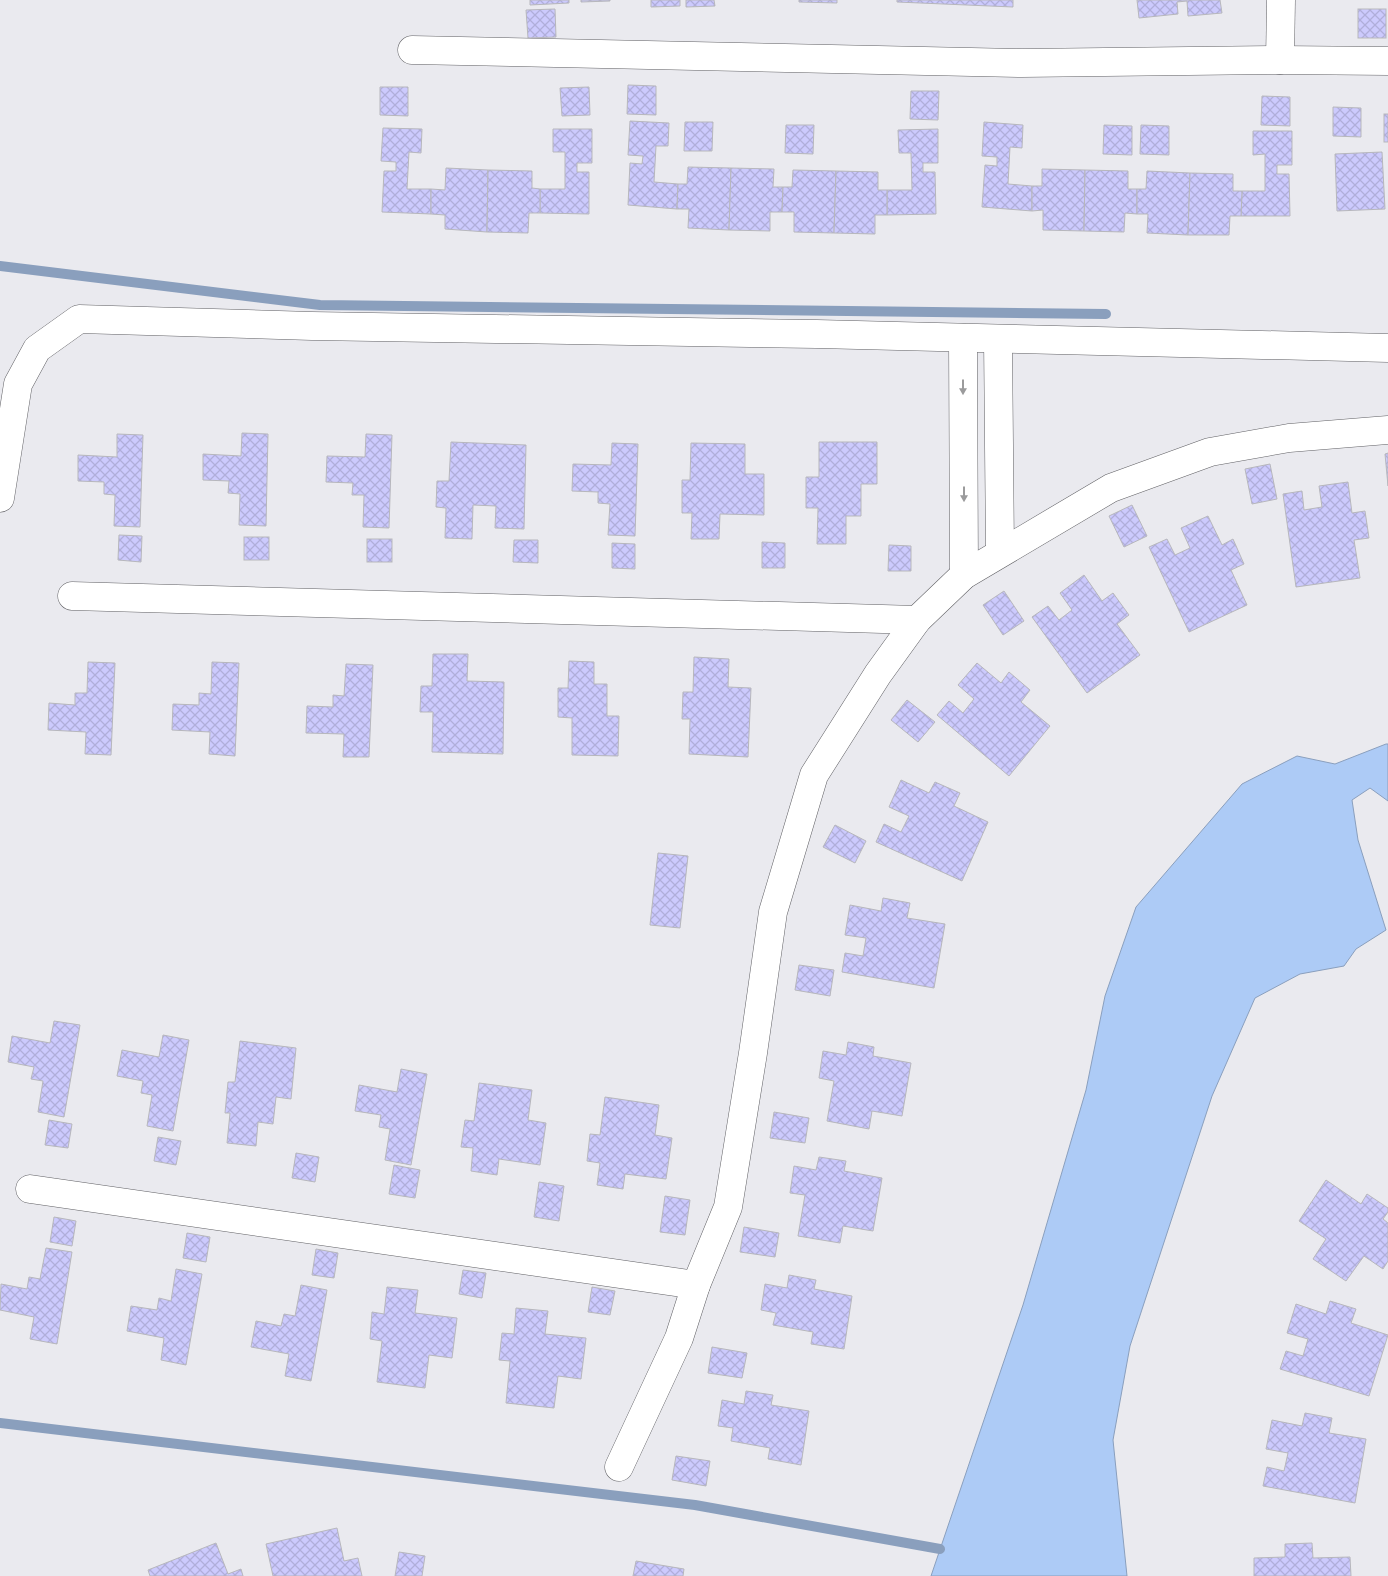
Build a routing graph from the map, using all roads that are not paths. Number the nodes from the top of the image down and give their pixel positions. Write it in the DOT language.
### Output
graph roads {
  1 [pos="1281,0"];
  2 [pos="412,50"];
  3 [pos="1280,60"];
  4 [pos="1388,61"];
  5 [pos="963,338"];
  6 [pos="998,339"];
  7 [pos="1388,348"];
  8 [pos="1388,430"];
  9 [pos="0,498"];
  10 [pos="1000,552"];
  11 [pos="964,575"];
  12 [pos="72,596"];
  13 [pos="917,620"];
  14 [pos="30,1189"];
  15 [pos="696,1285"];
  16 [pos="619,1467"];
  1 -- 3 [label="street"];
  2 -- 3 [label="street"];
  3 -- 4 [label="street"];
  5 -- 6 [label="street"];
  5 -- 9 [label="street"];
  5 -- 11 [label="street, one-way"];
  6 -- 7 [label="street"];
  6 -- 10 [label="street"];
  8 -- 10 [label="street"];
  10 -- 11 [label="street"];
  11 -- 13 [label="street"];
  12 -- 13 [label="street"];
  13 -- 15 [label="street"];
  14 -- 15 [label="street"];
  15 -- 16 [label="street"];
}
